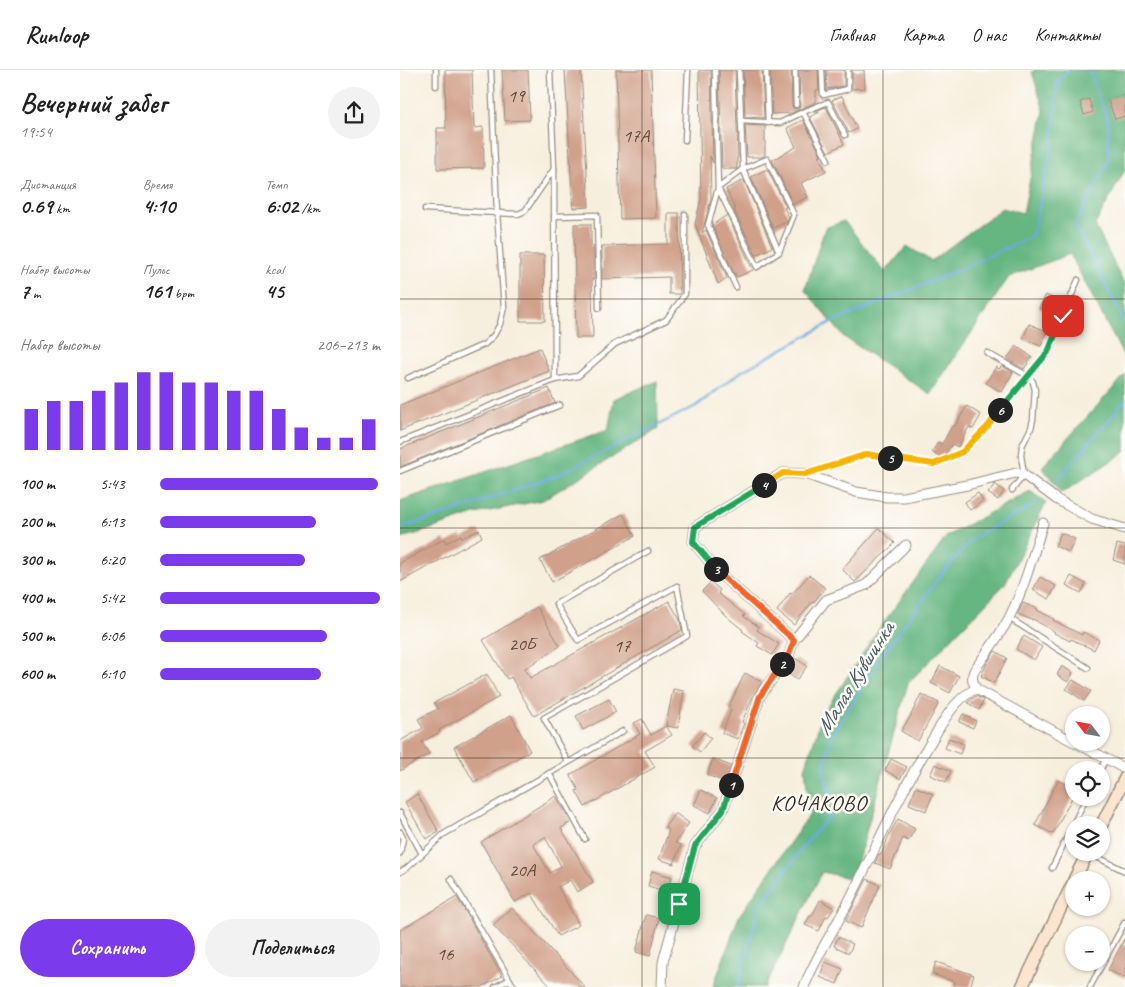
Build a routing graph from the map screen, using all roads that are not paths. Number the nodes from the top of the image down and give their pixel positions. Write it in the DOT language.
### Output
graph roads {
  1 [pos="436,70"];
  2 [pos="491,70"];
  3 [pos="550,70"];
  4 [pos="688,70"];
  5 [pos="715,70"];
  6 [pos="739,70"];
  7 [pos="766,70"];
  8 [pos="795,70"];
  9 [pos="822,70"];
  10 [pos="848,70"];
  11 [pos="436,86"];
  12 [pos="796,105"];
  13 [pos="803,112"];
  14 [pos="741,121"];
  15 [pos="768,122"];
  16 [pos="845,135"];
  17 [pos="685,140"];
  18 [pos="828,160"];
  19 [pos="744,169"];
  20 [pos="554,170"];
  21 [pos="718,188"];
  22 [pos="425,209"];
  23 [pos="497,213"];
  24 [pos="685,214"];
  25 [pos="554,216"];
  26 [pos="779,252"];
  27 [pos="1078,280"];
  28 [pos="736,287"];
  29 [pos="599,308"];
  30 [pos="987,352"];
  31 [pos="1028,376"];
  32 [pos="408,378"];
  33 [pos="555,380"];
  34 [pos="560,405"];
  35 [pos="400,442"];
  36 [pos="400,471"];
  37 [pos="806,474"];
  38 [pos="1024,475"];
  39 [pos="1012,490"];
  40 [pos="1043,523"];
  41 [pos="1125,529"];
  42 [pos="906,545"];
  43 [pos="648,551"];
  44 [pos="1009,618"];
  45 [pos="794,640"];
  46 [pos="1088,668"];
  47 [pos="972,676"];
  48 [pos="976,689"];
  49 [pos="957,703"];
  50 [pos="623,731"];
  51 [pos="1065,737"];
  52 [pos="1091,751"];
  53 [pos="1106,759"];
  54 [pos="568,762"];
  55 [pos="1125,769"];
  56 [pos="549,773"];
  57 [pos="1125,778"];
  58 [pos="1082,806"];
  59 [pos="400,813"];
  60 [pos="1106,816"];
  61 [pos="400,832"];
  62 [pos="585,839"];
  63 [pos="400,854"];
  64 [pos="422,854"];
  65 [pos="1104,861"];
  66 [pos="1052,868"];
  67 [pos="1125,871"];
  68 [pos="400,872"];
  69 [pos="451,879"];
  70 [pos="1065,899"];
  71 [pos="1125,922"];
  72 [pos="509,980"];
  73 [pos="495,987"];
  74 [pos="514,987"];
  75 [pos="662,987"];
  76 [pos="804,987"];
  77 [pos="1022,987"];
  78 [pos="1090,987"];
  1 -- 11 [label="lane"];
  2 -- 23 [label="lane"];
  3 -- 20 [label="lane"];
  4 -- 17 [label="lane"];
  5 -- 21 [label="lane"];
  6 -- 14 [label="lane"];
  7 -- 15 [label="lane"];
  8 -- 12 [label="lane"];
  9 -- 10 [label="lane"];
  13 -- 15 [label="lane"];
  13 -- 16 [label="lane"];
  13 -- 18 [label="lane"];
  14 -- 15 [label="lane"];
  14 -- 19 [label="lane"];
  19 -- 21 [label="lane"];
  19 -- 26 [label="lane"];
  19 -- 26 [label="lane"];
  20 -- 23 [label="lane"];
  20 -- 25 [label="lane"];
  21 -- 26 [label="lane"];
  21 -- 28 [label="lane"];
  22 -- 23 [label="lane"];
  23 -- 32 [label="lane"];
  24 -- 33 [label="lane"];
  25 -- 29 [label="lane"];
  25 -- 33 [label="lane"];
  27 -- 31 [label="lane"];
  30 -- 31 [label="lane"];
  31 -- 37 [label="lane"];
  31 -- 38 [label="lane"];
  33 -- 35 [label="lane"];
  34 -- 36 [label="lane"];
  37 -- 38 [label="street"];
  37 -- 45 [label="street"];
  38 -- 39 [label="lane"];
  38 -- 41 [label="street"];
  40 -- 44 [label="street"];
  42 -- 45 [label="street"];
  43 -- 54 [label="lane"];
  44 -- 46 [label="lane"];
  44 -- 47 [label="street"];
  45 -- 75 [label="street"];
  47 -- 48 [label="street"];
  47 -- 49 [label="street"];
  48 -- 49 [label="street"];
  48 -- 51 [label="street"];
  49 -- 76 [label="street"];
  50 -- 54 [label="lane"];
  52 -- 53 [label="street"];
  53 -- 55 [label="street"];
  54 -- 56 [label="lane"];
  56 -- 62 [label="lane"];
  56 -- 64 [label="lane"];
  57 -- 60 [label="main road"];
  58 -- 66 [label="lane"];
  59 -- 64 [label="lane"];
  61 -- 63 [label="lane"];
  64 -- 68 [label="lane"];
  65 -- 67 [label="lane"];
  69 -- 72 [label="lane"];
  70 -- 77 [label="main road"];
  71 -- 78 [label="lane"];
  72 -- 73 [label="lane"];
  72 -- 74 [label="lane"];
}
